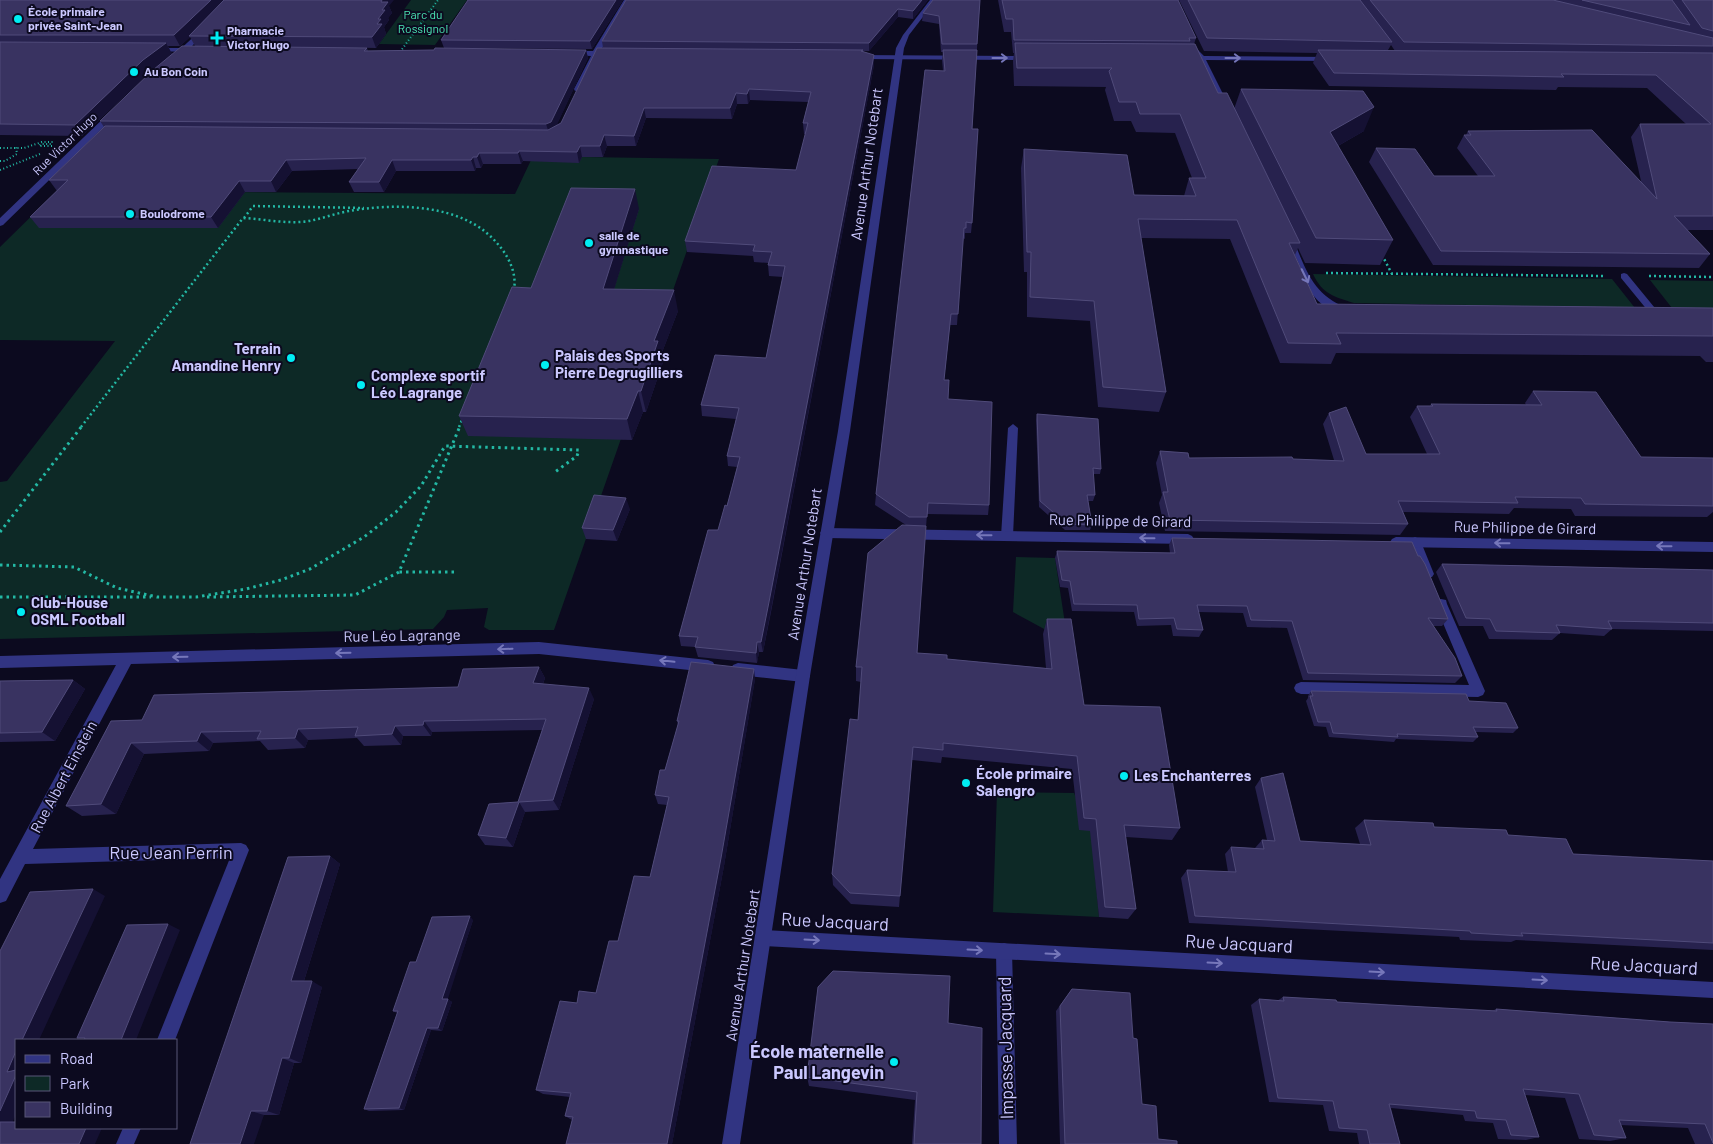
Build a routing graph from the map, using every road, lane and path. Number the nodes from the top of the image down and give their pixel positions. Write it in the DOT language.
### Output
graph roads {
  1 [pos="438,0"];
  2 [pos="627,0"];
  3 [pos="933,0"];
  4 [pos="210,24"];
  5 [pos="1194,42"];
  6 [pos="144,50"];
  7 [pos="184,50"];
  8 [pos="202,50"];
  9 [pos="400,52"];
  10 [pos="559,53"];
  11 [pos="596,54"];
  12 [pos="621,54"];
  13 [pos="849,57"];
  14 [pos="899,57"];
  15 [pos="1037,58"];
  16 [pos="1173,58"];
  17 [pos="1202,58"];
  18 [pos="1337,59"];
  19 [pos="168,64"];
  20 [pos="573,100"];
  21 [pos="118,108"];
  22 [pos="1229,114"];
  23 [pos="93,133"];
  24 [pos="103,133"];
  25 [pos="56,145"];
  26 [pos="16,147"];
  27 [pos="0,148"];
  28 [pos="46,148"];
  29 [pos="47,154"];
  30 [pos="0,161"];
  31 [pos="5,161"];
  32 [pos="8,167"];
  33 [pos="0,170"];
  34 [pos="376,208"];
  35 [pos="244,218"];
  36 [pos="0,223"];
  37 [pos="1284,229"];
  38 [pos="1378,248"];
  39 [pos="1303,273"];
  40 [pos="1392,274"];
  41 [pos="1624,276"];
  42 [pos="1713,277"];
  43 [pos="513,292"];
  44 [pos="1354,311"];
  45 [pos="1656,316"];
  46 [pos="465,412"];
  47 [pos="1013,428"];
  48 [pos="451,446"];
  49 [pos="555,472"];
  50 [pos="0,532"];
  51 [pos="826,533"];
  52 [pos="1006,536"];
  53 [pos="1204,539"];
  54 [pos="1382,542"];
  55 [pos="1415,542"];
  56 [pos="1713,547"];
  57 [pos="0,564"];
  58 [pos="399,572"];
  59 [pos="454,572"];
  60 [pos="0,597"];
  61 [pos="196,597"];
  62 [pos="157,598"];
  63 [pos="127,658"];
  64 [pos="0,662"];
  65 [pos="803,676"];
  66 [pos="1301,688"];
  67 [pos="21,857"];
  68 [pos="0,895"];
  69 [pos="764,938"];
  70 [pos="1004,951"];
  71 [pos="1713,990"];
  72 [pos="166,1039"];
  73 [pos="132,1129"];
  74 [pos="125,1144"];
  75 [pos="731,1144"];
  76 [pos="1008,1144"];
  1 -- 9 [label="path"];
  2 -- 11 [label="street"];
  3 -- 14 [label="street, Avenue Arthur Notebart"];
  4 -- 7 [label="street"];
  5 -- 17 [label="street"];
  6 -- 7 [label="street"];
  7 -- 8 [label="street"];
  7 -- 19 [label="street"];
  10 -- 11 [label="street"];
  11 -- 12 [label="street"];
  11 -- 20 [label="street"];
  13 -- 14 [label="street"];
  14 -- 15 [label="street, one-way"];
  14 -- 51 [label="street, Avenue Arthur Notebart"];
  16 -- 17 [label="street"];
  17 -- 18 [label="street, one-way"];
  17 -- 22 [label="street"];
  21 -- 23 [label="street, Rue Victor Hugo"];
  23 -- 24 [label="street"];
  23 -- 36 [label="street, Rue Victor Hugo"];
  25 -- 25 [label="path"];
  25 -- 26 [label="path"];
  25 -- 28 [label="path"];
  26 -- 27 [label="path"];
  26 -- 31 [label="path"];
  29 -- 32 [label="path"];
  30 -- 31 [label="path"];
  31 -- 32 [label="path"];
  32 -- 33 [label="path"];
  34 -- 35 [label="path"];
  34 -- 35 [label="path"];
  34 -- 43 [label="path"];
  35 -- 50 [label="path"];
  37 -- 39 [label="street"];
  38 -- 40 [label="path"];
  39 -- 40 [label="path"];
  39 -- 44 [label="street, one-way"];
  40 -- 41 [label="path"];
  41 -- 42 [label="path"];
  41 -- 45 [label="street"];
  46 -- 48 [label="path"];
  47 -- 52 [label="street"];
  48 -- 49 [label="path"];
  48 -- 58 [label="path"];
  48 -- 61 [label="path"];
  52 -- 51 [label="street, Rue Philippe de Girard, one-way"];
  51 -- 65 [label="street, Avenue Arthur Notebart"];
  53 -- 52 [label="street, Rue Philippe de Girard, one-way"];
  54 -- 55 [label="street, Rue Philippe de Girard"];
  56 -- 55 [label="street, Rue Philippe de Girard, one-way"];
  55 -- 66 [label="street"];
  57 -- 62 [label="path"];
  58 -- 59 [label="path"];
  58 -- 61 [label="path"];
  60 -- 62 [label="path"];
  61 -- 62 [label="path"];
  63 -- 64 [label="street, Rue Léo Lagrange"];
  65 -- 63 [label="street, Rue Léo Lagrange, one-way"];
  63 -- 67 [label="street, Rue Albert Einstein"];
  65 -- 69 [label="street, Avenue Arthur Notebart"];
  67 -- 68 [label="street, Rue Albert Einstein"];
  67 -- 72 [label="street, Rue Jean Perrin"];
  69 -- 70 [label="street, Rue Jacquard, one-way"];
  69 -- 75 [label="street, Avenue Arthur Notebart"];
  70 -- 71 [label="street, Rue Jacquard, one-way"];
  70 -- 76 [label="street, Impasse Jacquard"];
  73 -- 74 [label="street"];
}
